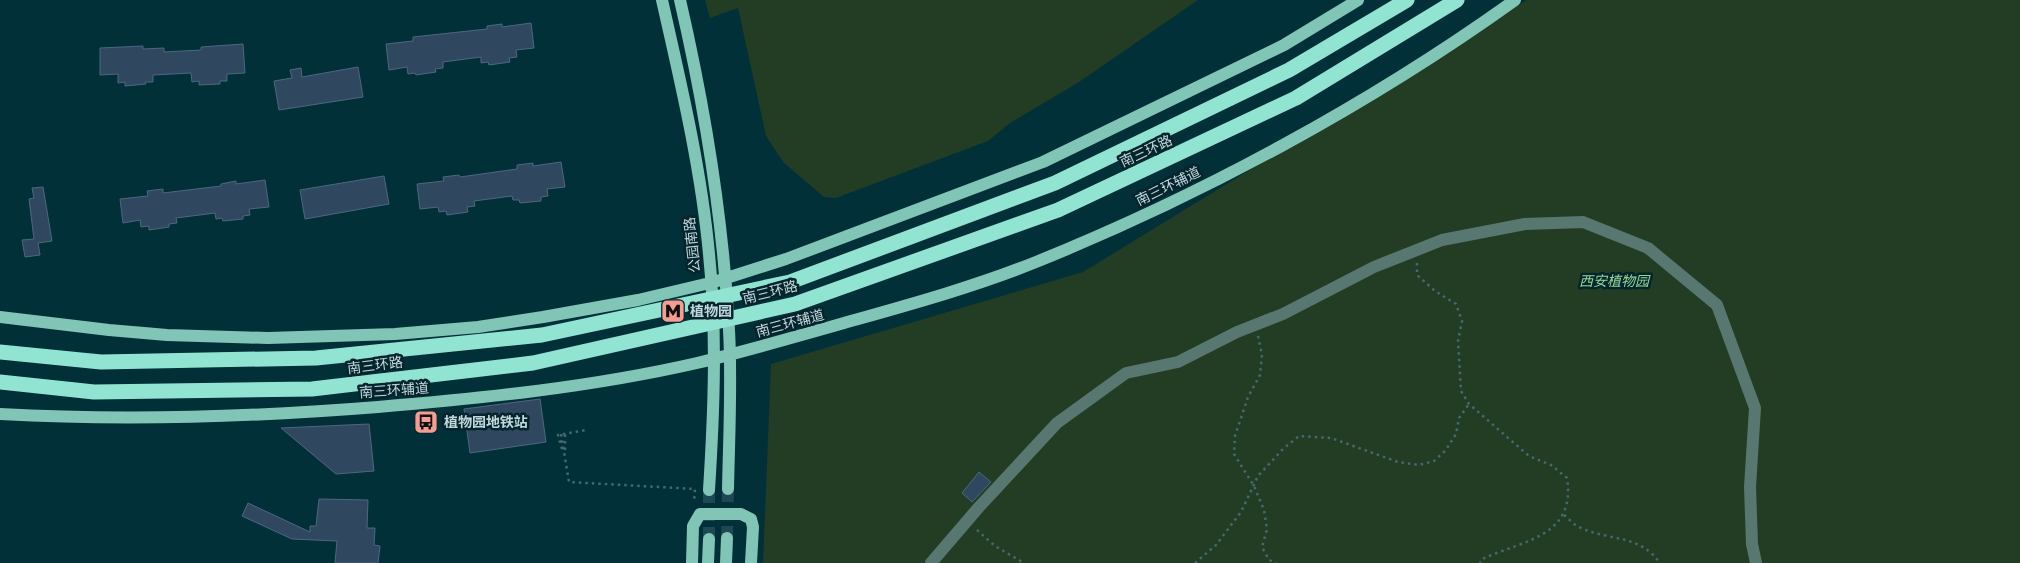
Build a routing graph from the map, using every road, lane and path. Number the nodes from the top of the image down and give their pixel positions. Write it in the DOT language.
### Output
graph roads {
  1 [pos="661,0"];
  2 [pos="680,0"];
  3 [pos="688,0"];
  4 [pos="1358,0"];
  5 [pos="1407,0"];
  6 [pos="1458,0"];
  7 [pos="1515,0"];
  8 [pos="1417,249"];
  9 [pos="730,277"];
  10 [pos="714,282"];
  11 [pos="0,317"];
  12 [pos="1254,326"];
  13 [pos="0,352"];
  14 [pos="0,382"];
  15 [pos="1469,404"];
  16 [pos="0,414"];
  17 [pos="586,430"];
  18 [pos="563,434"];
  19 [pos="563,444"];
  20 [pos="564,452"];
  21 [pos="1254,486"];
  22 [pos="728,489"];
  23 [pos="709,490"];
  24 [pos="1564,515"];
  25 [pos="967,521"];
  26 [pos="693,526"];
  27 [pos="727,538"];
  28 [pos="709,539"];
  29 [pos="692,563"];
  30 [pos="708,563"];
  31 [pos="726,563"];
  32 [pos="751,563"];
  33 [pos="931,563"];
  34 [pos="1024,563"];
  35 [pos="1195,563"];
  36 [pos="1276,563"];
  37 [pos="1480,563"];
  38 [pos="1660,563"];
  39 [pos="1756,563"];
  1 -- 10 [label="main road"];
  1 -- 23 [label="main road, 公园南路"];
  2 -- 22 [label="main road"];
  3 -- 9 [label="main road"];
  4 -- 9 [label="main road"];
  5 -- 13 [label="highway, 南三环路"];
  6 -- 14 [label="highway, 南三环路"];
  7 -- 16 [label="main road, 南三环辅道"];
  8 -- 12 [label="lane"];
  8 -- 15 [label="path"];
  8 -- 39 [label="lane"];
  9 -- 10 [label="main road"];
  10 -- 11 [label="main road"];
  12 -- 21 [label="path"];
  12 -- 25 [label="lane"];
  15 -- 21 [label="path"];
  15 -- 24 [label="path"];
  17 -- 18 [label="path"];
  18 -- 19 [label="path"];
  18 -- 19 [label="path"];
  19 -- 20 [label="path"];
  19 -- 20 [label="path"];
  20 -- 26 [label="path"];
  21 -- 35 [label="path"];
  21 -- 36 [label="path"];
  24 -- 37 [label="path"];
  24 -- 38 [label="path"];
  25 -- 33 [label="lane"];
  25 -- 34 [label="path"];
  26 -- 29 [label="main road"];
  26 -- 32 [label="main road"];
  27 -- 31 [label="main road"];
  28 -- 30 [label="main road"];
}
